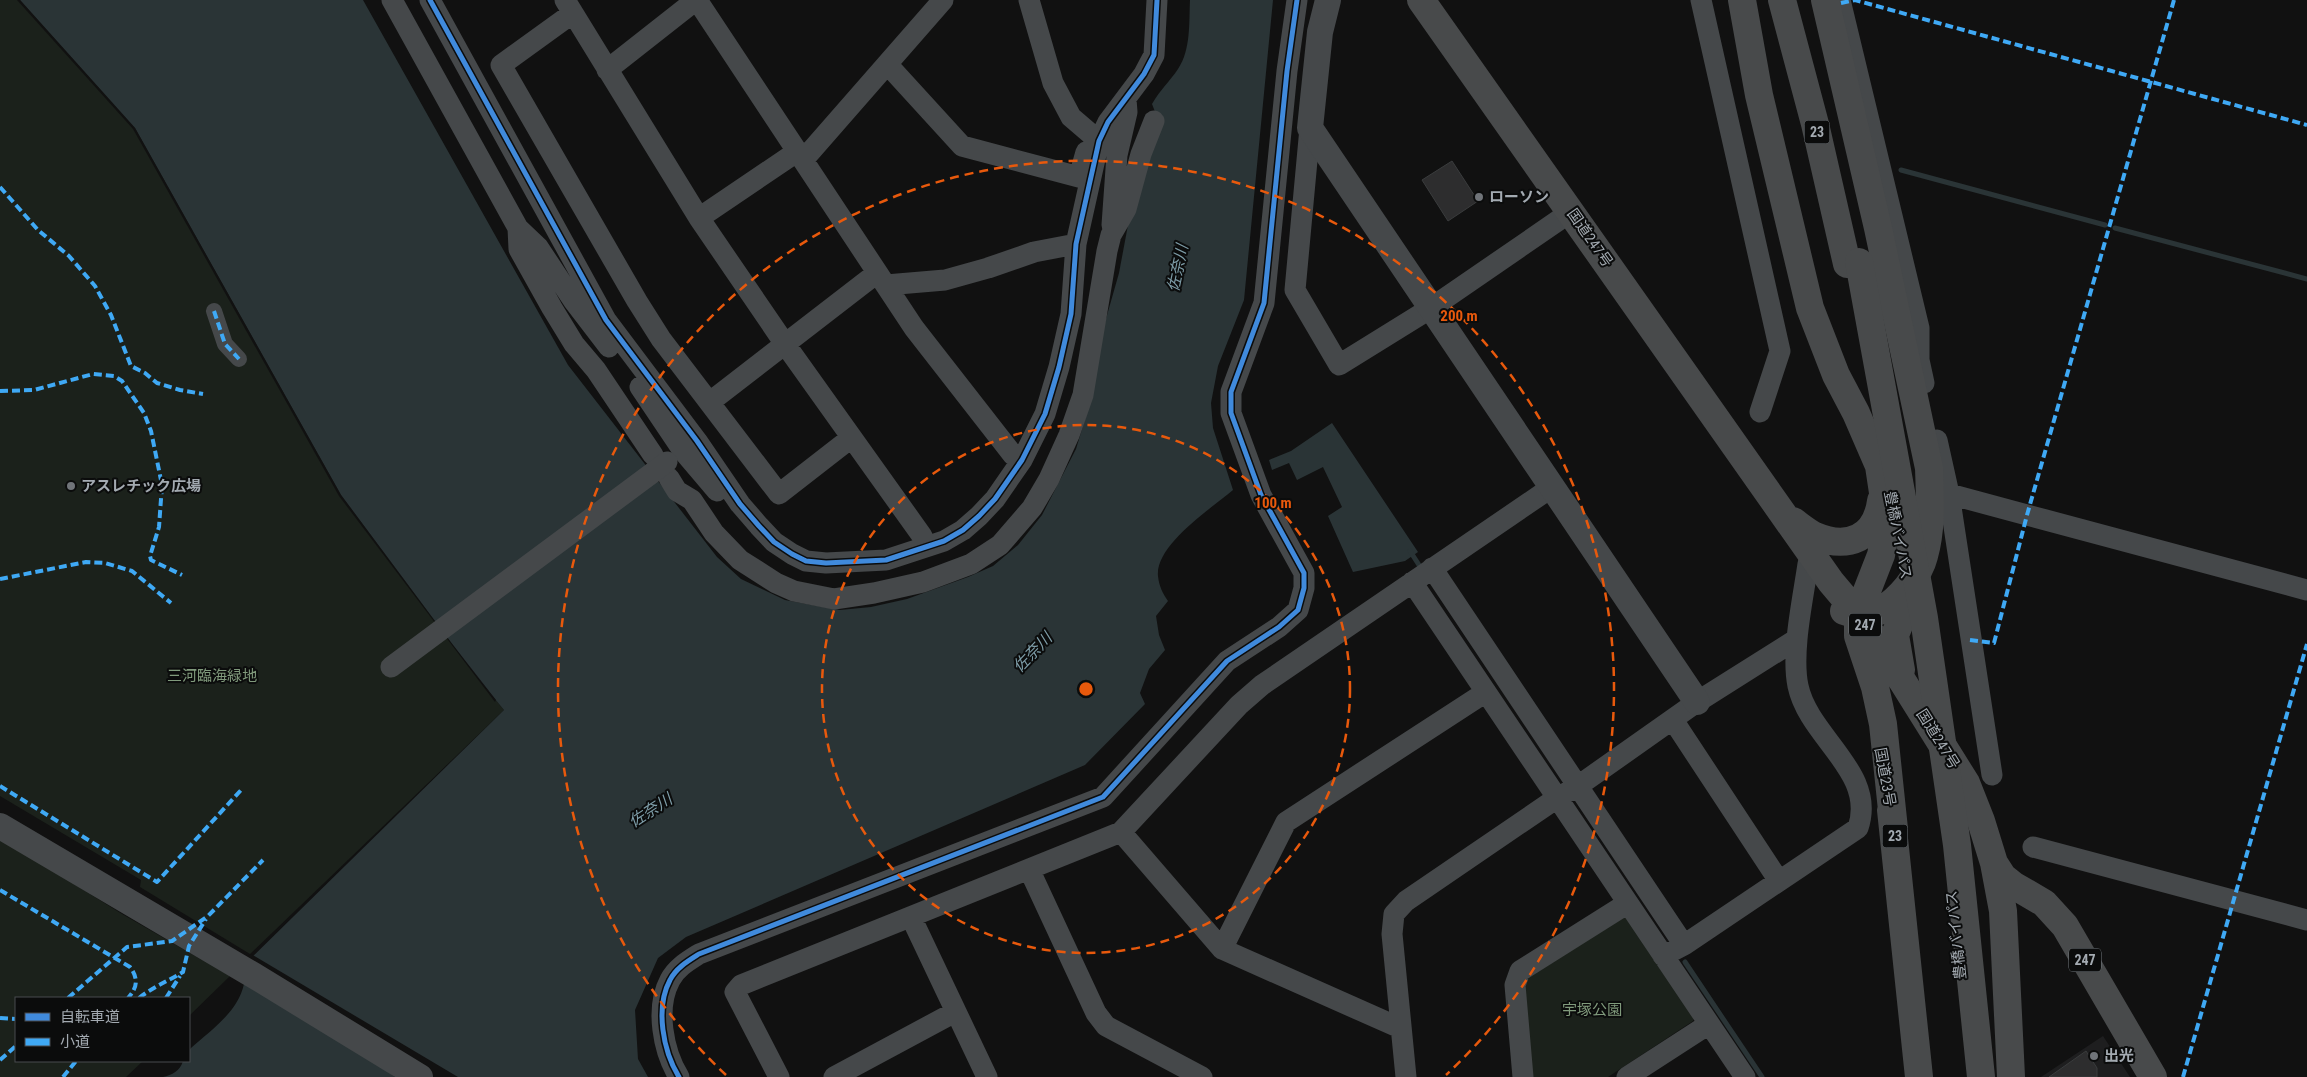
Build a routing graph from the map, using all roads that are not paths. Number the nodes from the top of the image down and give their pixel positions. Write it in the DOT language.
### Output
graph roads {
  1 [pos="392,0"];
  2 [pos="430,0"];
  3 [pos="696,0"];
  4 [pos="943,0"];
  5 [pos="1029,0"];
  6 [pos="1157,0"];
  7 [pos="1297,0"];
  8 [pos="1328,0"];
  9 [pos="1421,0"];
  10 [pos="1702,0"];
  11 [pos="1742,0"];
  12 [pos="1782,0"];
  13 [pos="1793,0"];
  14 [pos="1826,0"];
  15 [pos="1840,0"];
  16 [pos="569,7"];
  17 [pos="888,65"];
  18 [pos="607,70"];
  19 [pos="1126,99"];
  20 [pos="1154,121"];
  21 [pos="1310,128"];
  22 [pos="1096,138"];
  23 [pos="801,155"];
  24 [pos="1572,211"];
  25 [pos="699,218"];
  26 [pos="518,228"];
  27 [pos="1111,235"];
  28 [pos="1076,244"];
  29 [pos="1853,263"];
  30 [pos="881,279"];
  31 [pos="1432,308"];
  32 [pos="214,311"];
  33 [pos="785,344"];
  34 [pos="240,358"];
  35 [pos="710,402"];
  36 [pos="1706,405"];
  37 [pos="1760,412"];
  38 [pos="851,438"];
  39 [pos="1018,458"];
  40 [pos="668,462"];
  41 [pos="1881,474"];
  42 [pos="1552,486"];
  43 [pos="1948,494"];
  44 [pos="1787,517"];
  45 [pos="759,526"];
  46 [pos="922,536"];
  47 [pos="1808,564"];
  48 [pos="1432,568"];
  49 [pos="1919,569"];
  50 [pos="1412,582"];
  51 [pos="2307,590"];
  52 [pos="1833,603"];
  53 [pos="1858,614"];
  54 [pos="1797,639"];
  55 [pos="391,667"];
  56 [pos="1906,686"];
  57 [pos="1486,692"];
  58 [pos="1697,702"];
  59 [pos="1673,720"];
  60 [pos="1992,775"];
  61 [pos="1578,786"];
  62 [pos="1557,798"];
  63 [pos="0,826"];
  64 [pos="1894,829"];
  65 [pos="1121,832"];
  66 [pos="2033,847"];
  67 [pos="1994,863"];
  68 [pos="1029,869"];
  69 [pos="1779,881"];
  70 [pos="1628,903"];
  71 [pos="910,917"];
  72 [pos="2307,920"];
  73 [pos="1684,945"];
  74 [pos="1222,950"];
  75 [pos="1663,956"];
  76 [pos="956,1012"];
  77 [pos="1709,1024"];
  78 [pos="1400,1028"];
  79 [pos="1167,1069"];
  80 [pos="420,1077"];
  81 [pos="678,1077"];
  82 [pos="779,1077"];
  83 [pos="834,1077"];
  84 [pos="987,1077"];
  85 [pos="1202,1077"];
  86 [pos="1406,1077"];
  87 [pos="1524,1077"];
  88 [pos="1628,1077"];
  89 [pos="1745,1077"];
  90 [pos="1918,1077"];
  91 [pos="1970,1077"];
  92 [pos="1981,1077"];
  93 [pos="2011,1077"];
  94 [pos="2153,1077"];
  1 -- 26 [label="street"];
  2 -- 45 [label="street"];
  3 -- 18 [label="street"];
  3 -- 23 [label="street"];
  4 -- 17 [label="street"];
  5 -- 22 [label="street"];
  6 -- 19 [label="street"];
  7 -- 81 [label="street"];
  8 -- 21 [label="street"];
  9 -- 24 [label="highway, 国道247号 / 247"];
  10 -- 37 [label="street"];
  11 -- 41 [label="highway"];
  12 -- 29 [label="highway, 豊橋バイパス / 23"];
  13 -- 29 [label="highway, 豊橋バイパス / 23"];
  14 -- 49 [label="highway"];
  15 -- 43 [label="street"];
  16 -- 18 [label="street"];
  16 -- 35 [label="street"];
  17 -- 22 [label="street"];
  17 -- 23 [label="street"];
  18 -- 25 [label="street"];
  19 -- 22 [label="street"];
  19 -- 27 [label="street"];
  20 -- 27 [label="street"];
  21 -- 31 [label="street"];
  21 -- 31 [label="street"];
  22 -- 28 [label="street"];
  23 -- 25 [label="street"];
  23 -- 30 [label="street"];
  24 -- 31 [label="street"];
  24 -- 36 [label="highway, 国道247号 / 247"];
  25 -- 33 [label="street"];
  26 -- 40 [label="street"];
  26 -- 40 [label="street"];
  27 -- 40 [label="street"];
  28 -- 30 [label="street"];
  28 -- 39 [label="street"];
  29 -- 91 [label="highway, 豊橋バイパス / 23"];
  29 -- 92 [label="highway, 豊橋バイパス / 23, bridge"];
  30 -- 33 [label="street"];
  30 -- 39 [label="street"];
  31 -- 42 [label="street"];
  32 -- 34 [label="street"];
  33 -- 35 [label="street"];
  33 -- 38 [label="street"];
  35 -- 38 [label="street"];
  36 -- 44 [label="highway, 国道247号 / 247"];
  36 -- 47 [label="highway, 国道247号 / 247"];
  38 -- 46 [label="street"];
  39 -- 45 [label="street"];
  39 -- 46 [label="street"];
  40 -- 45 [label="street"];
  40 -- 55 [label="street, bridge"];
  41 -- 44 [label="highway"];
  41 -- 53 [label="highway"];
  42 -- 48 [label="street"];
  42 -- 58 [label="street"];
  43 -- 51 [label="street"];
  43 -- 60 [label="street"];
  44 -- 53 [label="highway, 国道247号 / 247"];
  45 -- 46 [label="street"];
  47 -- 52 [label="highway, 国道247号 / 247"];
  47 -- 54 [label="street"];
  48 -- 50 [label="street"];
  48 -- 61 [label="street"];
  49 -- 53 [label="highway"];
  49 -- 56 [label="highway"];
  50 -- 57 [label="street"];
  50 -- 65 [label="street"];
  52 -- 53 [label="highway"];
  52 -- 64 [label="highway, 国道23号 / 23"];
  53 -- 56 [label="highway, 国道247号 / 247"];
  53 -- 64 [label="highway"];
  54 -- 58 [label="street"];
  54 -- 69 [label="street"];
  56 -- 67 [label="highway, 国道247号 / 247"];
  57 -- 62 [label="street"];
  57 -- 74 [label="street"];
  58 -- 59 [label="street"];
  59 -- 61 [label="street"];
  59 -- 69 [label="street"];
  61 -- 62 [label="street"];
  61 -- 73 [label="street"];
  62 -- 70 [label="street"];
  62 -- 78 [label="street"];
  63 -- 80 [label="street"];
  64 -- 90 [label="highway, 国道23号 / 23"];
  65 -- 68 [label="street"];
  65 -- 74 [label="street"];
  66 -- 72 [label="street"];
  67 -- 93 [label="highway"];
  67 -- 94 [label="highway, 国道247号 / 247"];
  68 -- 71 [label="street"];
  68 -- 79 [label="street"];
  69 -- 73 [label="street"];
  70 -- 75 [label="street"];
  70 -- 87 [label="street"];
  71 -- 76 [label="street"];
  71 -- 82 [label="street"];
  73 -- 75 [label="street"];
  74 -- 78 [label="street"];
  75 -- 77 [label="street"];
  76 -- 83 [label="street"];
  76 -- 84 [label="street"];
  77 -- 88 [label="street"];
  77 -- 89 [label="street"];
  78 -- 86 [label="street"];
  79 -- 85 [label="street"];
}
